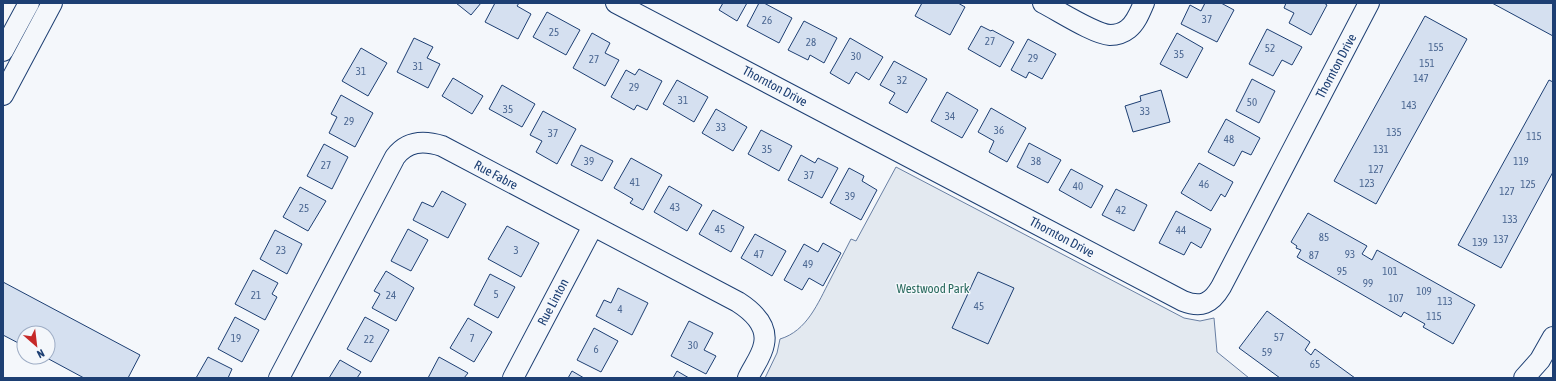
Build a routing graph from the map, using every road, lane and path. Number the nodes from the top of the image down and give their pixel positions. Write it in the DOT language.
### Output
graph roads {
  1 [pos="29,3"];
  2 [pos="52,3"];
  3 [pos="616,3"];
  4 [pos="1043,3"];
  5 [pos="1144,3"];
  6 [pos="1369,3"];
  7 [pos="3,51"];
  8 [pos="3,94"];
  9 [pos="593,226"];
  10 [pos="1553,337"];
  11 [pos="279,378"];
  12 [pos="513,378"];
  13 [pos="748,378"];
  14 [pos="1524,378"];
  1 -- 7 [label="street"];
  2 -- 8 [label="street"];
  3 -- 6 [label="street, Thornton Drive"];
  4 -- 5 [label="street"];
  9 -- 11 [label="street, Rue Fabre"];
  9 -- 12 [label="street, Rue Linton"];
  9 -- 13 [label="street, Rue Fabre"];
  10 -- 14 [label="street"];
}
